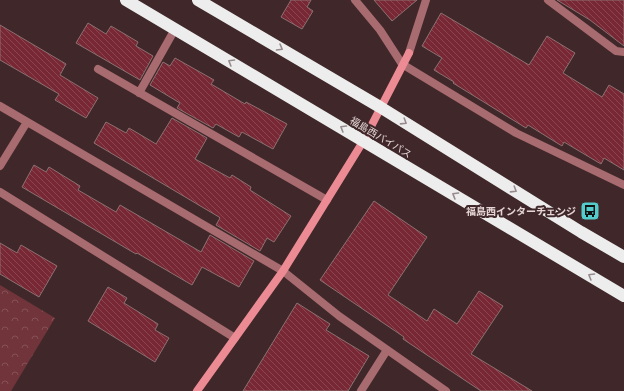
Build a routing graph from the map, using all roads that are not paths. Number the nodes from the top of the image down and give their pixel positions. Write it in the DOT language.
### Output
graph roads {
  1 [pos="126,0"];
  2 [pos="198,0"];
  3 [pos="356,0"];
  4 [pos="426,0"];
  5 [pos="548,0"];
  6 [pos="175,29"];
  7 [pos="624,52"];
  8 [pos="402,64"];
  9 [pos="98,69"];
  10 [pos="139,93"];
  11 [pos="0,106"];
  12 [pos="380,107"];
  13 [pos="27,122"];
  14 [pos="364,140"];
  15 [pos="0,166"];
  16 [pos="624,186"];
  17 [pos="0,192"];
  18 [pos="327,200"];
  19 [pos="581,232"];
  20 [pos="624,248"];
  21 [pos="624,257"];
  22 [pos="283,272"];
  23 [pos="624,296"];
  24 [pos="235,338"];
  25 [pos="387,350"];
  26 [pos="197,391"];
  27 [pos="361,391"];
  28 [pos="446,391"];
  1 -- 6 [label="highway, 福島西バイパス"];
  2 -- 12 [label="highway, one-way"];
  3 -- 8 [label="street"];
  4 -- 8 [label="street"];
  5 -- 7 [label="street"];
  6 -- 10 [label="street"];
  14 -- 6 [label="highway, 福島西バイパス, one-way"];
  8 -- 12 [label="street"];
  8 -- 16 [label="street"];
  9 -- 10 [label="street"];
  10 -- 18 [label="street"];
  11 -- 13 [label="street"];
  12 -- 14 [label="street"];
  12 -- 19 [label="highway, one-way"];
  13 -- 15 [label="street"];
  13 -- 22 [label="street"];
  14 -- 18 [label="street"];
  23 -- 14 [label="highway, 福島西バイパス, one-way"];
  17 -- 24 [label="street"];
  18 -- 22 [label="street"];
  19 -- 20 [label="highway"];
  19 -- 21 [label="highway"];
  22 -- 24 [label="street"];
  22 -- 25 [label="street"];
  24 -- 26 [label="street"];
  25 -- 27 [label="street"];
  25 -- 28 [label="street"];
}
